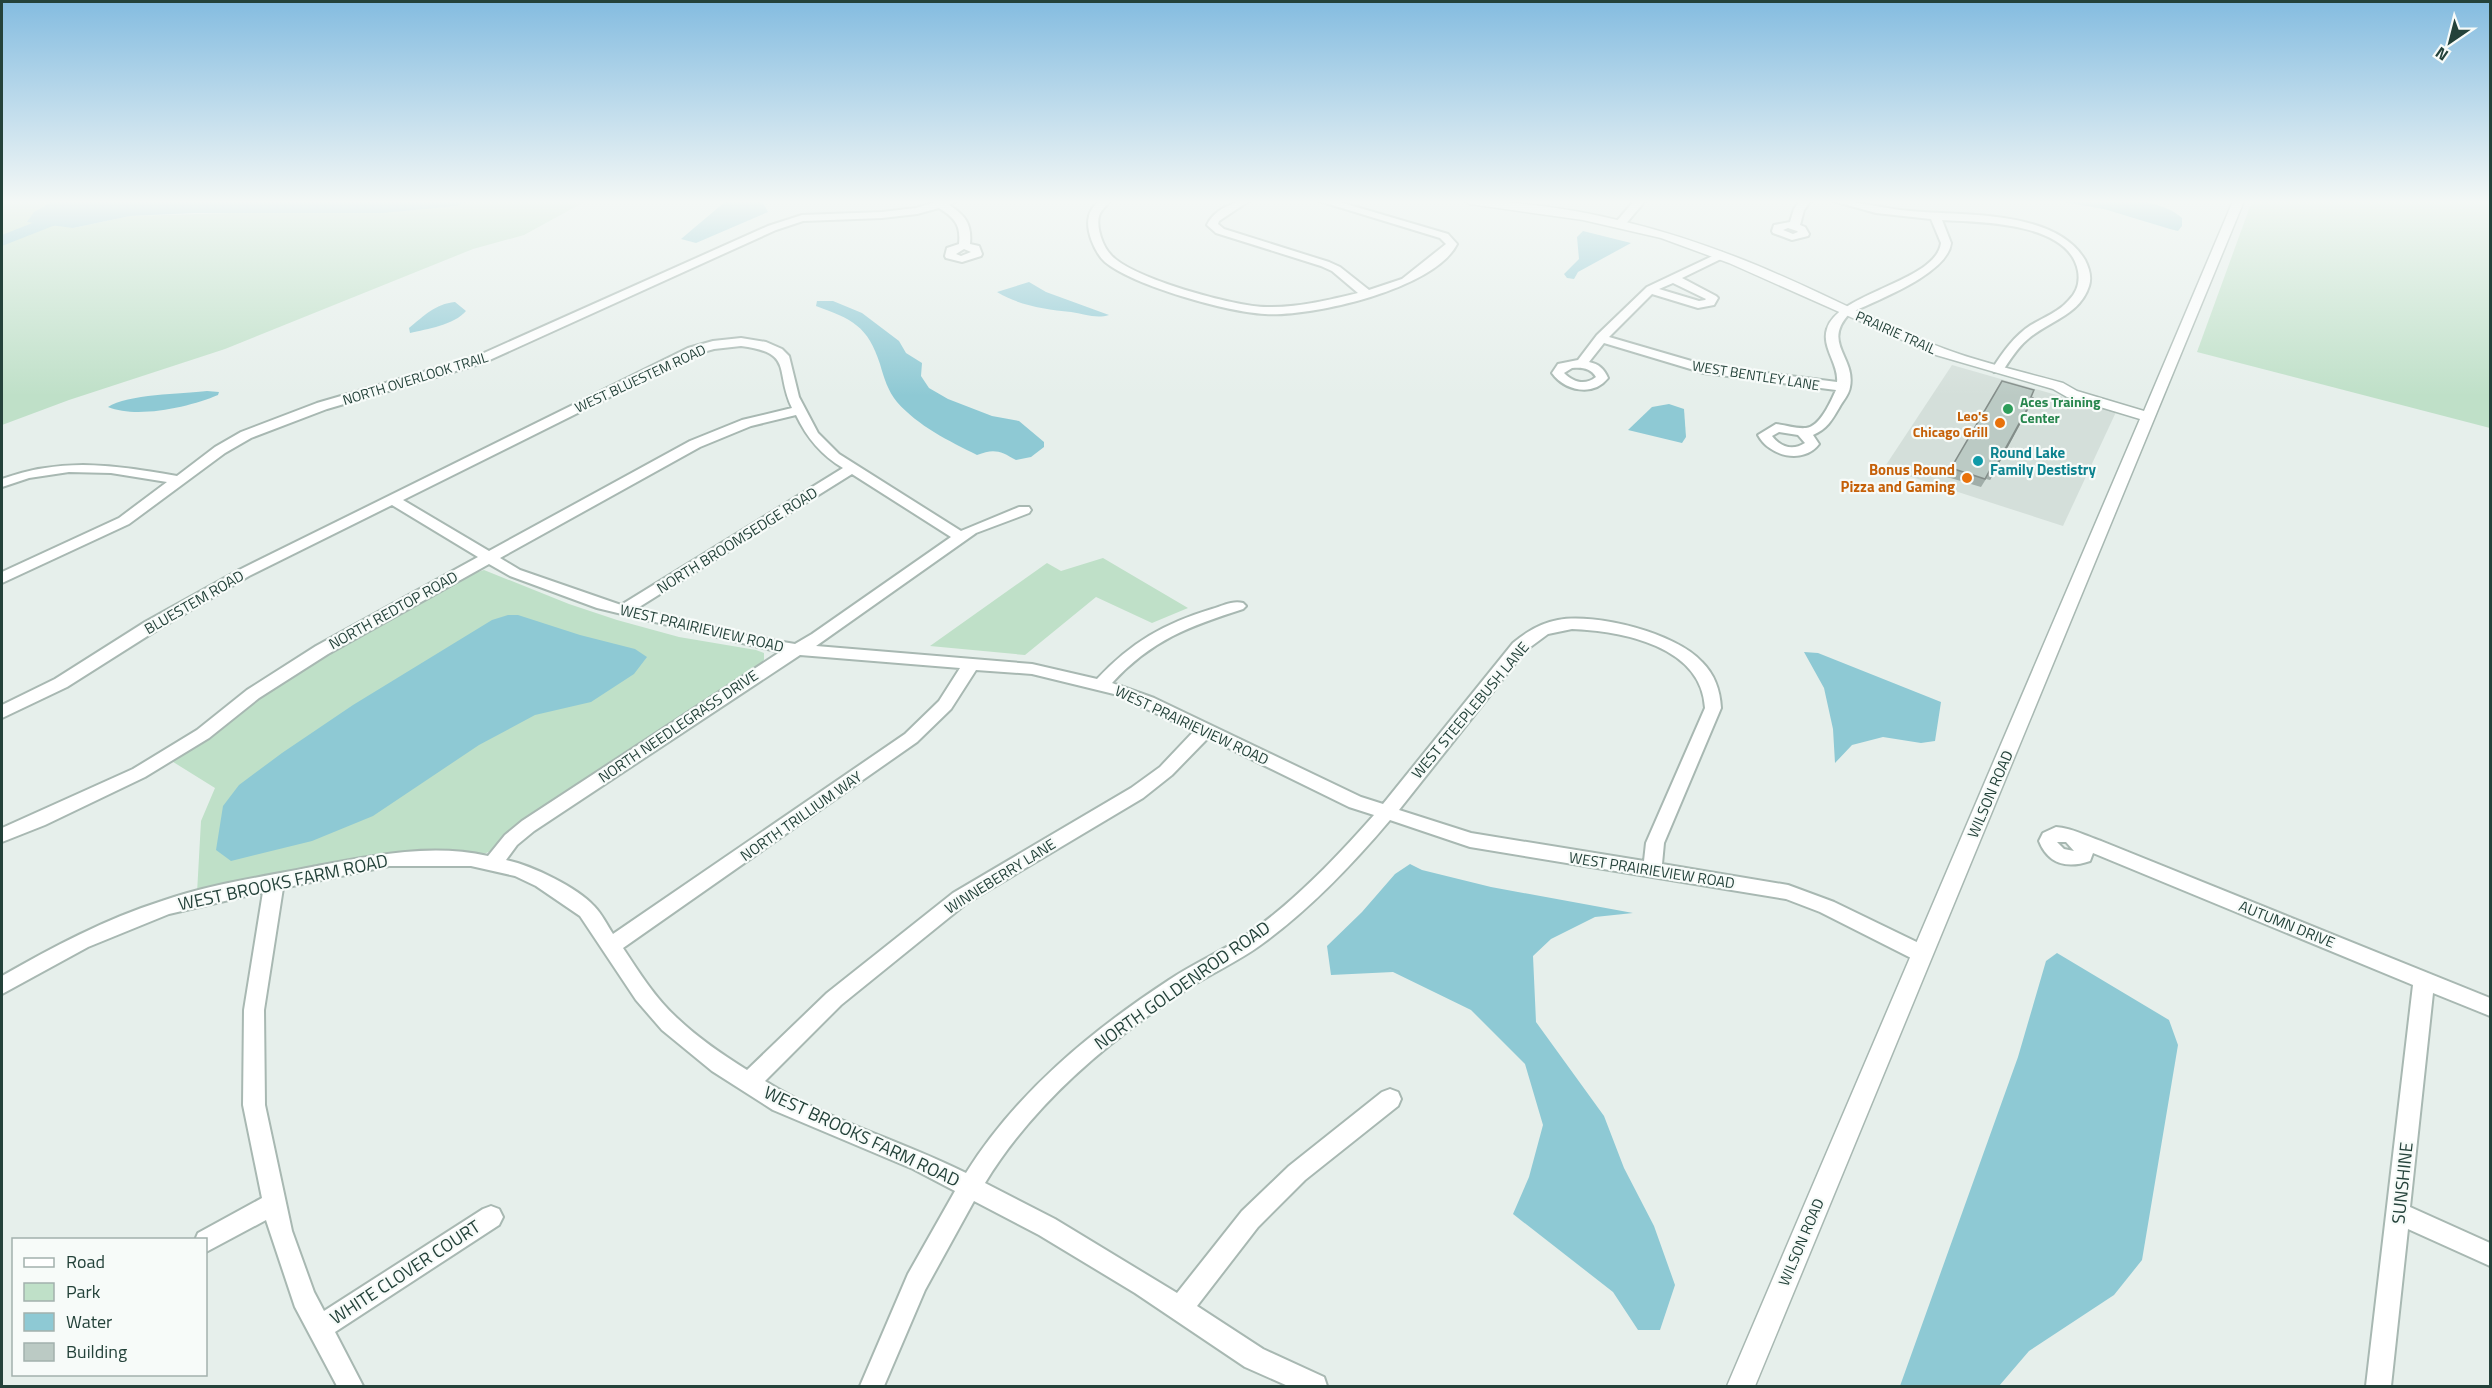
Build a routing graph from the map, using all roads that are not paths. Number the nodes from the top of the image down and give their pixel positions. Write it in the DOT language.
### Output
graph roads {
  1 [pos="688,266"];
  2 [pos="1120,266"];
  3 [pos="1329,266"];
  4 [pos="1426,266"];
  5 [pos="1699,266"];
  6 [pos="1745,266"];
  7 [pos="1932,266"];
  8 [pos="2082,266"];
  9 [pos="2212,266"];
  10 [pos="1673,278"];
  11 [pos="1650,290"];
  12 [pos="1366,294"];
  13 [pos="1846,311"];
  14 [pos="1601,338"];
  15 [pos="1581,364"];
  16 [pos="1998,369"];
  17 [pos="1844,387"];
  18 [pos="798,411"];
  19 [pos="2152,412"];
  20 [pos="1789,429"];
  21 [pos="1805,434"];
  22 [pos="1789,451"];
  23 [pos="851,469"];
  24 [pos="178,480"];
  25 [pos="2,483"];
  26 [pos="392,499"];
  27 [pos="1024,510"];
  28 [pos="961,537"];
  29 [pos="488,558"];
  30 [pos="2,578"];
  31 [pos="1238,606"];
  32 [pos="622,611"];
  33 [pos="795,649"];
  34 [pos="969,665"];
  35 [pos="1101,685"];
  36 [pos="2,712"];
  37 [pos="1206,730"];
  38 [pos="1384,814"];
  39 [pos="2,835"];
  40 [pos="2082,844"];
  41 [pos="492,864"];
  42 [pos="1652,870"];
  43 [pos="274,882"];
  44 [pos="612,945"];
  45 [pos="1922,954"];
  46 [pos="2424,980"];
  47 [pos="2,986"];
  48 [pos="2490,1007"];
  49 [pos="749,1083"];
  50 [pos="1390,1099"];
  51 [pos="971,1186"];
  52 [pos="274,1204"];
  53 [pos="2398,1213"];
  54 [pos="490,1217"];
  55 [pos="207,1240"];
  56 [pos="2490,1255"];
  57 [pos="1180,1308"];
  58 [pos="320,1328"];
  59 [pos="350,1386"];
  60 [pos="872,1386"];
  61 [pos="1315,1386"];
  62 [pos="1741,1386"];
  63 [pos="2379,1386"];
  1 -- 24 [label="street, NORTH OVERLOOK TRAIL"];
  2 -- 12 [label="street"];
  3 -- 12 [label="street"];
  4 -- 12 [label="street"];
  5 -- 10 [label="street"];
  6 -- 13 [label="street, PRAIRIE TRAIL"];
  7 -- 13 [label="street"];
  8 -- 16 [label="street"];
  9 -- 19 [label="street, WILSON ROAD"];
  10 -- 11 [label="street"];
  10 -- 11 [label="street"];
  11 -- 14 [label="street"];
  13 -- 16 [label="street, PRAIRIE TRAIL"];
  13 -- 17 [label="street"];
  14 -- 15 [label="street"];
  14 -- 17 [label="street, WEST BENTLEY LANE"];
  16 -- 19 [label="street, PRAIRIE TRAIL"];
  17 -- 21 [label="street"];
  18 -- 23 [label="street, WEST BLUESTEM ROAD"];
  18 -- 26 [label="street, WEST BLUESTEM ROAD"];
  18 -- 29 [label="street, NORTH REDTOP ROAD"];
  19 -- 45 [label="street, WILSON ROAD"];
  20 -- 21 [label="street"];
  20 -- 22 [label="street"];
  20 -- 22 [label="street"];
  21 -- 22 [label="street"];
  23 -- 28 [label="street, WEST BLUESTEM ROAD"];
  23 -- 32 [label="street, NORTH BROOMSEDGE ROAD"];
  24 -- 25 [label="street"];
  24 -- 30 [label="street, NORTH OVERLOOK TRAIL"];
  26 -- 29 [label="street, WEST PRAIRIEVIEW ROAD"];
  26 -- 36 [label="street, BLUESTEM ROAD"];
  27 -- 28 [label="street, NORTH NEEDLEGRASS DRIVE"];
  28 -- 33 [label="street, NORTH NEEDLEGRASS DRIVE"];
  29 -- 32 [label="street, WEST PRAIRIEVIEW ROAD"];
  29 -- 39 [label="street, NORTH REDTOP ROAD"];
  31 -- 35 [label="street"];
  32 -- 33 [label="street, WEST PRAIRIEVIEW ROAD"];
  33 -- 34 [label="street, WEST PRAIRIEVIEW ROAD"];
  33 -- 41 [label="street, NORTH NEEDLEGRASS DRIVE"];
  34 -- 35 [label="street, WEST PRAIRIEVIEW ROAD"];
  34 -- 44 [label="street, NORTH TRILLIUM WAY"];
  35 -- 37 [label="street, WEST PRAIRIEVIEW ROAD"];
  37 -- 38 [label="street, WEST PRAIRIEVIEW ROAD"];
  37 -- 49 [label="street, WINNEBERRY LANE"];
  38 -- 42 [label="street, WEST PRAIRIEVIEW ROAD"];
  38 -- 42 [label="street, WEST STEEPLEBUSH LANE"];
  38 -- 51 [label="street, NORTH GOLDENROD ROAD"];
  40 -- 46 [label="street, AUTUMN DRIVE"];
  41 -- 43 [label="street, WEST BROOKS FARM ROAD"];
  41 -- 44 [label="street, WEST BROOKS FARM ROAD"];
  42 -- 45 [label="street, WEST PRAIRIEVIEW ROAD"];
  43 -- 47 [label="street, WEST BROOKS FARM ROAD"];
  43 -- 52 [label="street"];
  44 -- 49 [label="street, WEST BROOKS FARM ROAD"];
  45 -- 62 [label="street, WILSON ROAD"];
  46 -- 48 [label="street, AUTUMN DRIVE"];
  46 -- 53 [label="street, SUNSHINE"];
  49 -- 51 [label="street, WEST BROOKS FARM ROAD"];
  50 -- 57 [label="street"];
  51 -- 57 [label="street, WEST BROOKS FARM ROAD"];
  51 -- 60 [label="street, NORTH GOLDENROD ROAD"];
  52 -- 55 [label="street"];
  52 -- 58 [label="street"];
  53 -- 56 [label="street"];
  53 -- 63 [label="street, SUNSHINE"];
  54 -- 58 [label="street, WHITE CLOVER COURT"];
  57 -- 61 [label="street, WEST BROOKS FARM ROAD"];
  58 -- 59 [label="street"];
}
